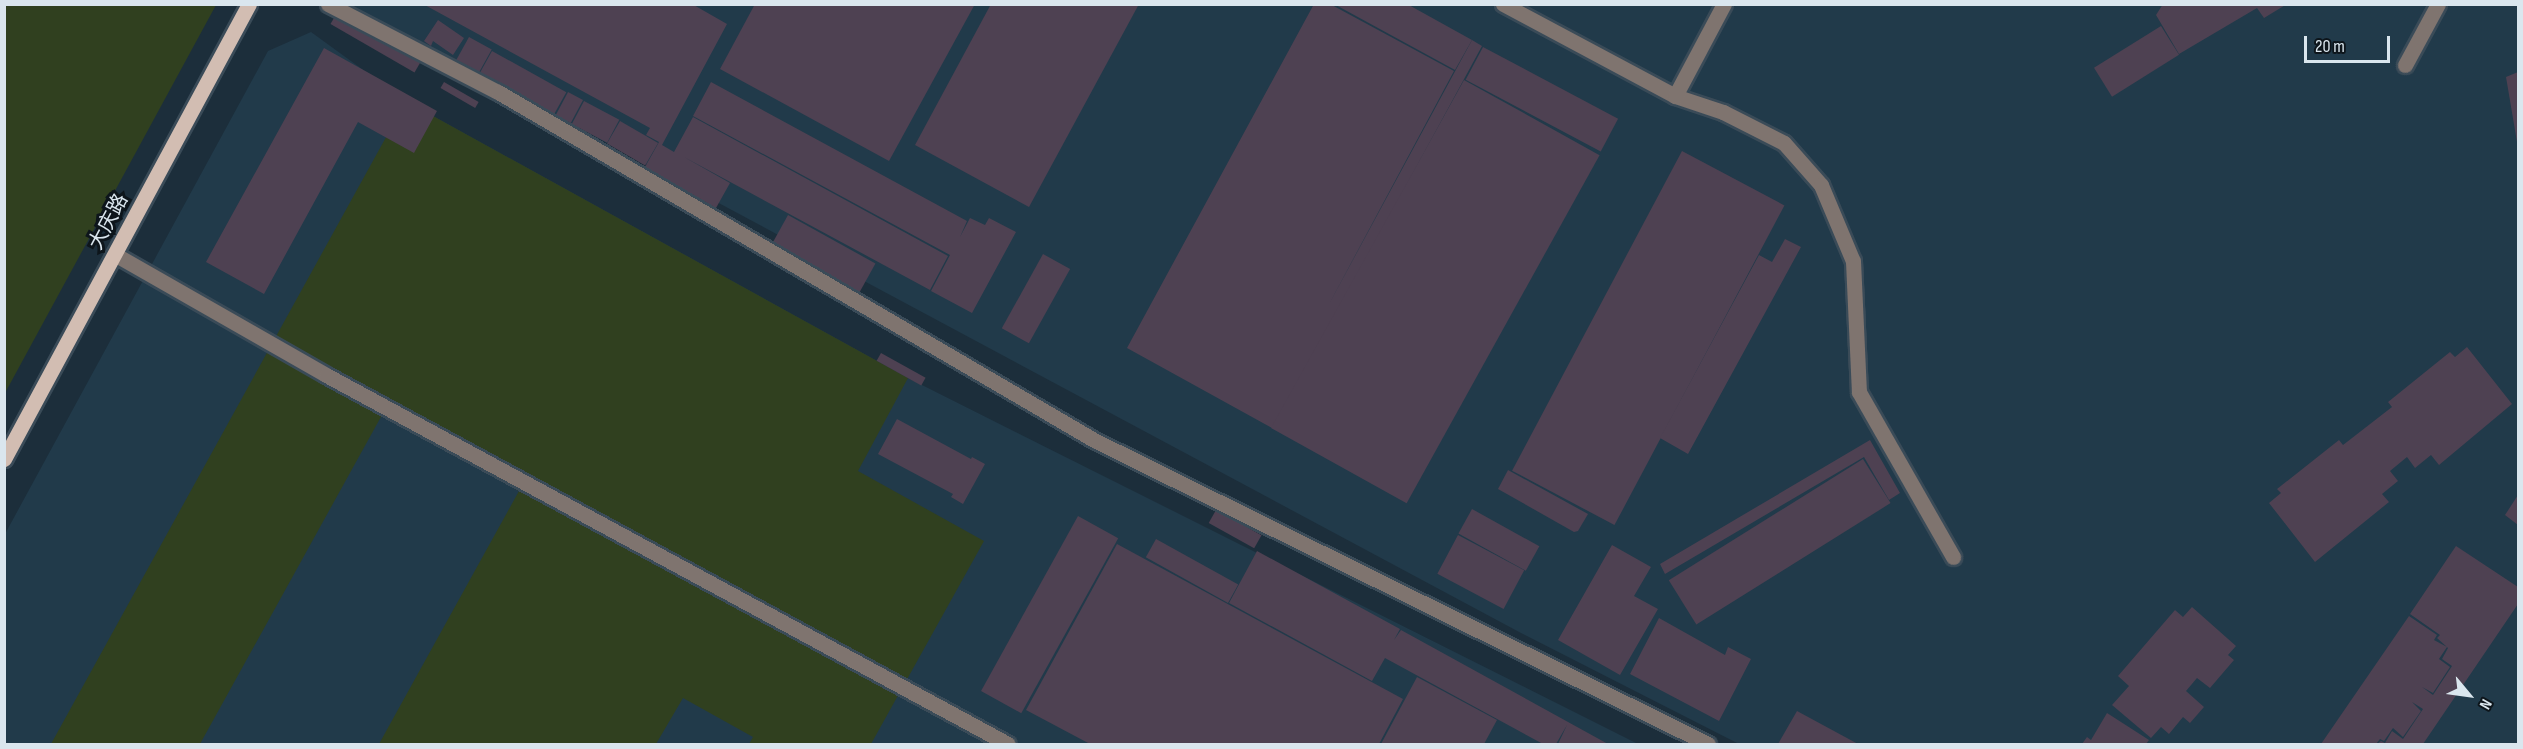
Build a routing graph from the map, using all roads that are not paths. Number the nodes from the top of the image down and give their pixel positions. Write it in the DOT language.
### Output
graph roads {
  1 [pos="249,4"];
  2 [pos="328,4"];
  3 [pos="1503,4"];
  4 [pos="1724,4"];
  5 [pos="2438,4"];
  6 [pos="2405,65"];
  7 [pos="1675,96"];
  8 [pos="116,255"];
  9 [pos="4,459"];
  10 [pos="1953,557"];
  11 [pos="1008,744"];
  12 [pos="1708,744"];
  1 -- 8 [label="main road, 大庆路"];
  2 -- 12 [label="street"];
  3 -- 7 [label="street"];
  4 -- 7 [label="street"];
  5 -- 6 [label="street"];
  7 -- 10 [label="street"];
  8 -- 9 [label="main road, 大庆路"];
  8 -- 11 [label="street"];
}
